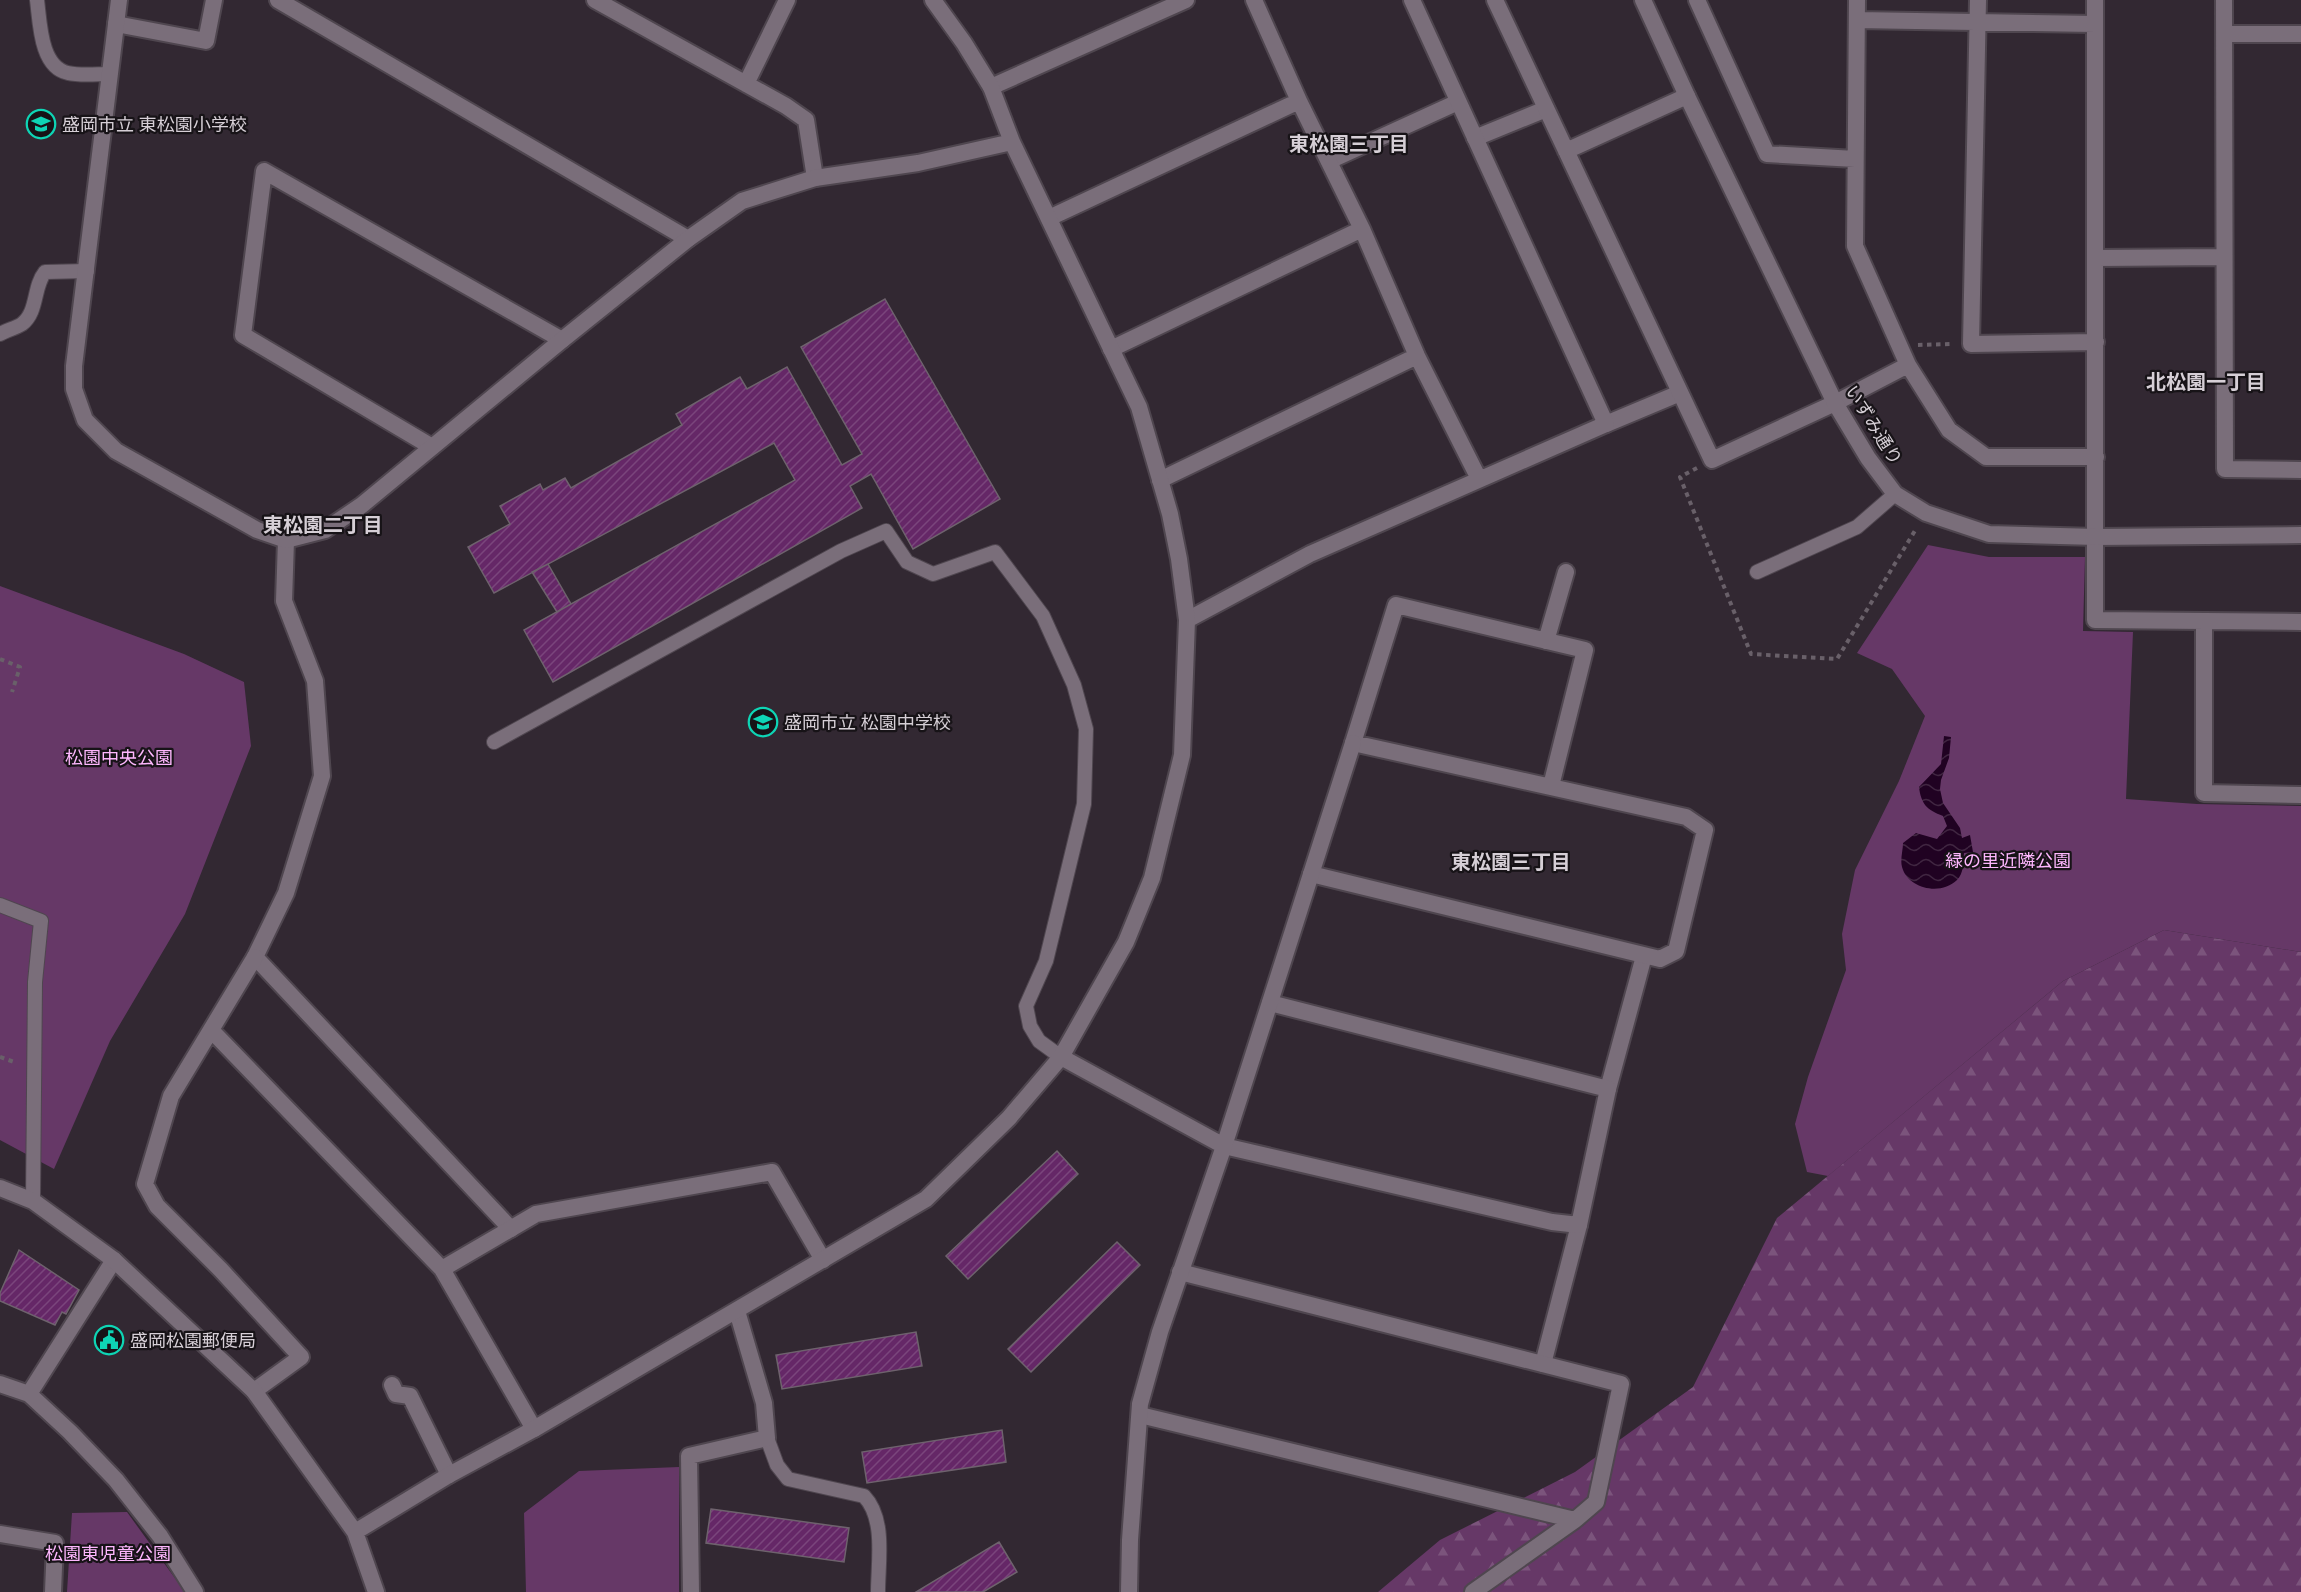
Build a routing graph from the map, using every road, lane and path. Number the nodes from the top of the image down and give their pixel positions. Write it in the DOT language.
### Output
graph roads {
  1 [pos="37,0"];
  2 [pos="119,0"];
  3 [pos="214,0"];
  4 [pos="278,0"];
  5 [pos="595,0"];
  6 [pos="787,0"];
  7 [pos="933,0"];
  8 [pos="1186,0"];
  9 [pos="1254,0"];
  10 [pos="1412,0"];
  11 [pos="1495,0"];
  12 [pos="1643,0"];
  13 [pos="1697,0"];
  14 [pos="1857,0"];
  15 [pos="1978,0"];
  16 [pos="2095,0"];
  17 [pos="2224,0"];
  18 [pos="1857,20"];
  19 [pos="1978,23"];
  20 [pos="116,24"];
  21 [pos="2096,24"];
  22 [pos="2224,34"];
  23 [pos="2301,34"];
  24 [pos="110,74"];
  25 [pos="746,84"];
  26 [pos="991,87"];
  27 [pos="1687,96"];
  28 [pos="1299,101"];
  29 [pos="1458,102"];
  30 [pos="1546,109"];
  31 [pos="1475,138"];
  32 [pos="1012,142"];
  33 [pos="1566,151"];
  34 [pos="1855,159"];
  35 [pos="1329,161"];
  36 [pos="815,178"];
  37 [pos="1049,218"];
  38 [pos="1362,229"];
  39 [pos="688,239"];
  40 [pos="2224,257"];
  41 [pos="2096,258"];
  42 [pos="87,271"];
  43 [pos="0,334"];
  44 [pos="562,340"];
  45 [pos="2096,342"];
  46 [pos="1971,344"];
  47 [pos="1899,345"];
  48 [pos="1111,348"];
  49 [pos="1417,356"];
  50 [pos="1908,365"];
  51 [pos="1680,393"];
  52 [pos="1835,402"];
  53 [pos="1606,424"];
  54 [pos="432,447"];
  55 [pos="2096,457"];
  56 [pos="1712,460"];
  57 [pos="2301,470"];
  58 [pos="1479,479"];
  59 [pos="1160,480"];
  60 [pos="1895,494"];
  61 [pos="1926,513"];
  62 [pos="2301,536"];
  63 [pos="2097,537"];
  64 [pos="285,540"];
  65 [pos="1566,572"];
  66 [pos="1757,572"];
  67 [pos="1187,620"];
  68 [pos="2204,621"];
  69 [pos="2301,622"];
  70 [pos="1546,641"];
  71 [pos="0,659"];
  72 [pos="12,692"];
  73 [pos="494,742"];
  74 [pos="1353,742"];
  75 [pos="1551,786"];
  76 [pos="2301,795"];
  77 [pos="1311,874"];
  78 [pos="0,905"];
  79 [pos="1644,956"];
  80 [pos="255,957"];
  81 [pos="1270,1003"];
  82 [pos="211,1030"];
  83 [pos="1061,1057"];
  84 [pos="1608,1089"];
  85 [pos="1224,1146"];
  86 [pos="0,1188"];
  87 [pos="33,1201"];
  88 [pos="1579,1225"];
  89 [pos="511,1229"];
  90 [pos="114,1260"];
  91 [pos="822,1260"];
  92 [pos="442,1269"];
  93 [pos="1180,1272"];
  94 [pos="737,1311"];
  95 [pos="1544,1364"];
  96 [pos="0,1384"];
  97 [pos="392,1385"];
  98 [pos="254,1391"];
  99 [pos="28,1394"];
  100 [pos="1140,1415"];
  101 [pos="534,1429"];
  102 [pos="767,1438"];
  103 [pos="449,1475"];
  104 [pos="1575,1520"];
  105 [pos="355,1532"];
  106 [pos="0,1534"];
  107 [pos="52,1592"];
  108 [pos="195,1592"];
  109 [pos="376,1592"];
  110 [pos="691,1592"];
  111 [pos="878,1592"];
  112 [pos="1129,1592"];
  113 [pos="1473,1592"];
  1 -- 24 [label="lane"];
  2 -- 20 [label="street"];
  3 -- 20 [label="street"];
  4 -- 39 [label="street"];
  5 -- 25 [label="street"];
  6 -- 25 [label="street"];
  7 -- 26 [label="street"];
  8 -- 26 [label="street"];
  9 -- 28 [label="street"];
  10 -- 29 [label="street"];
  11 -- 30 [label="street"];
  12 -- 27 [label="street, いずみ通り"];
  13 -- 34 [label="street"];
  14 -- 18 [label="street"];
  15 -- 19 [label="street"];
  16 -- 21 [label="street"];
  17 -- 22 [label="street"];
  18 -- 19 [label="street"];
  18 -- 34 [label="street"];
  19 -- 21 [label="street"];
  19 -- 46 [label="street"];
  20 -- 24 [label="street"];
  21 -- 41 [label="street"];
  22 -- 23 [label="street"];
  22 -- 40 [label="street"];
  24 -- 42 [label="street"];
  25 -- 36 [label="street"];
  26 -- 32 [label="street"];
  27 -- 33 [label="street"];
  27 -- 52 [label="street, いずみ通り"];
  28 -- 35 [label="street"];
  28 -- 37 [label="street"];
  29 -- 31 [label="street"];
  29 -- 35 [label="street"];
  30 -- 31 [label="street"];
  30 -- 33 [label="street"];
  31 -- 53 [label="street"];
  32 -- 36 [label="street"];
  32 -- 37 [label="street"];
  33 -- 51 [label="street"];
  34 -- 47 [label="street"];
  35 -- 38 [label="street"];
  36 -- 39 [label="street"];
  37 -- 48 [label="street"];
  38 -- 48 [label="street"];
  38 -- 49 [label="street"];
  39 -- 44 [label="street"];
  40 -- 41 [label="street"];
  40 -- 57 [label="street"];
  41 -- 45 [label="street"];
  42 -- 43 [label="lane"];
  42 -- 64 [label="street"];
  44 -- 54 [label="street"];
  44 -- 54 [label="street"];
  45 -- 46 [label="street"];
  45 -- 55 [label="street"];
  46 -- 47 [label="path"];
  47 -- 50 [label="street"];
  48 -- 59 [label="street"];
  49 -- 58 [label="street"];
  49 -- 59 [label="street"];
  50 -- 52 [label="street"];
  50 -- 55 [label="street"];
  51 -- 53 [label="street"];
  51 -- 56 [label="street"];
  52 -- 56 [label="street"];
  52 -- 60 [label="street, いずみ通り"];
  53 -- 58 [label="street"];
  54 -- 64 [label="street"];
  55 -- 63 [label="street"];
  56 -- 61 [label="path"];
  58 -- 67 [label="street"];
  59 -- 67 [label="street"];
  60 -- 61 [label="street, いずみ通り"];
  60 -- 66 [label="lane"];
  61 -- 63 [label="street, いずみ通り"];
  62 -- 63 [label="street, いずみ通り"];
  63 -- 68 [label="street"];
  64 -- 80 [label="street"];
  65 -- 70 [label="street"];
  67 -- 83 [label="street"];
  68 -- 69 [label="street"];
  68 -- 76 [label="street"];
  70 -- 74 [label="street"];
  70 -- 75 [label="street"];
  71 -- 72 [label="path"];
  73 -- 83 [label="lane"];
  74 -- 75 [label="street"];
  74 -- 77 [label="street"];
  75 -- 79 [label="street"];
  77 -- 79 [label="street"];
  77 -- 81 [label="street"];
  78 -- 87 [label="lane"];
  79 -- 84 [label="street"];
  80 -- 82 [label="street"];
  80 -- 89 [label="street"];
  81 -- 84 [label="street"];
  81 -- 85 [label="street"];
  82 -- 92 [label="street"];
  82 -- 98 [label="street"];
  83 -- 85 [label="street"];
  83 -- 91 [label="street"];
  84 -- 88 [label="street"];
  85 -- 88 [label="street"];
  85 -- 93 [label="street"];
  86 -- 87 [label="street"];
  87 -- 90 [label="street"];
  88 -- 95 [label="street"];
  89 -- 91 [label="street"];
  89 -- 92 [label="street"];
  90 -- 98 [label="street"];
  90 -- 99 [label="street"];
  91 -- 94 [label="street"];
  92 -- 101 [label="street"];
  93 -- 95 [label="street"];
  93 -- 100 [label="street"];
  94 -- 101 [label="street"];
  94 -- 102 [label="street"];
  95 -- 104 [label="street"];
  96 -- 99 [label="street"];
  97 -- 103 [label="street"];
  98 -- 105 [label="street"];
  99 -- 108 [label="street"];
  100 -- 104 [label="street"];
  100 -- 112 [label="street"];
  101 -- 103 [label="street"];
  102 -- 110 [label="street"];
  102 -- 111 [label="lane"];
  103 -- 105 [label="street"];
  104 -- 113 [label="street"];
  105 -- 109 [label="street"];
  106 -- 107 [label="street"];
}
